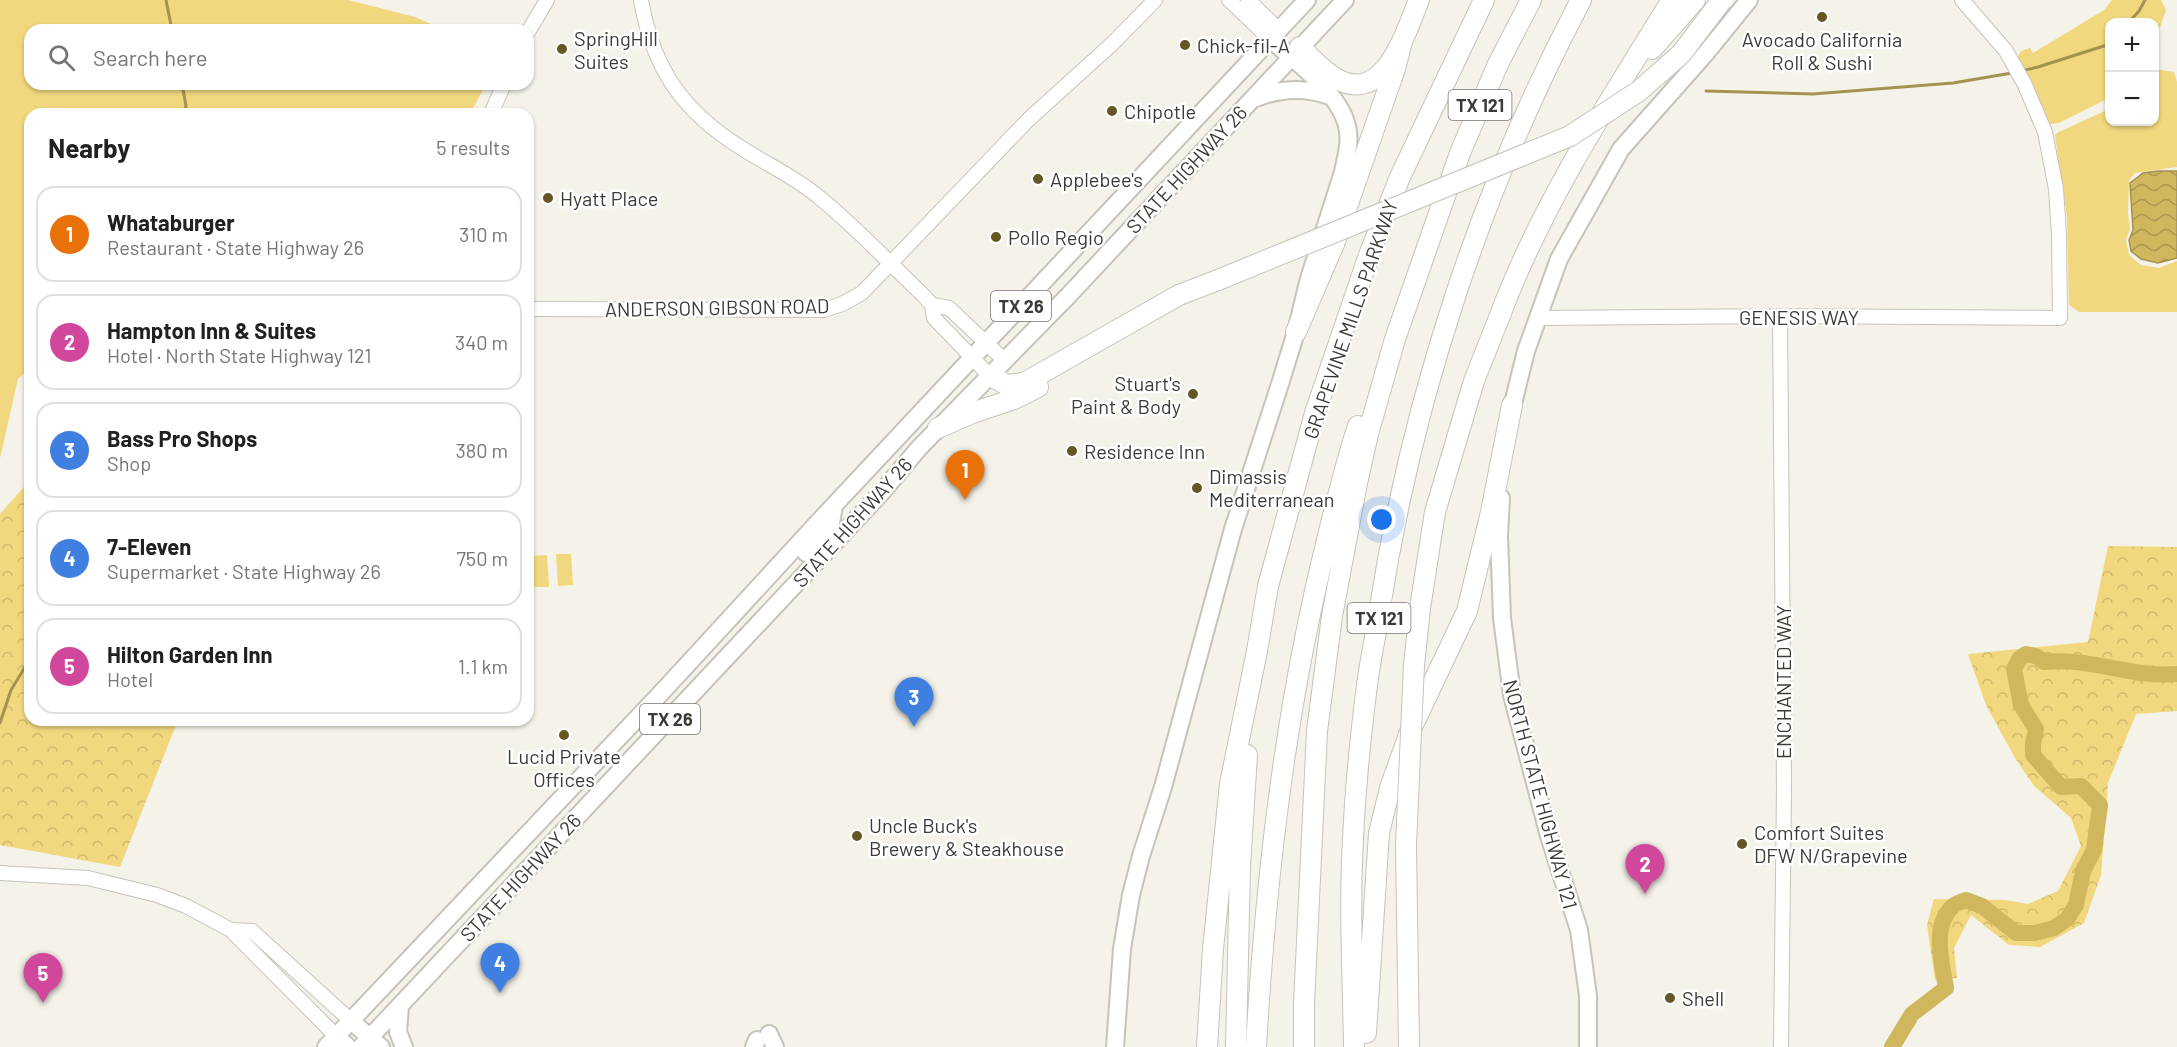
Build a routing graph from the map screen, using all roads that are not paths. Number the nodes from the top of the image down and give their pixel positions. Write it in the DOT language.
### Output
graph roads {
  1 [pos="547,0"];
  2 [pos="641,0"];
  3 [pos="1155,0"];
  4 [pos="1229,0"];
  5 [pos="1248,0"];
  6 [pos="1306,0"];
  7 [pos="1345,0"];
  8 [pos="1419,0"];
  9 [pos="1484,0"];
  10 [pos="1530,0"];
  11 [pos="1581,0"];
  12 [pos="1672,0"];
  13 [pos="1695,0"];
  14 [pos="1722,0"];
  15 [pos="1749,0"];
  16 [pos="1962,0"];
  17 [pos="533,24"];
  18 [pos="1274,34"];
  19 [pos="1401,45"];
  20 [pos="1296,52"];
  21 [pos="1617,89"];
  22 [pos="501,90"];
  23 [pos="1334,98"];
  24 [pos="1252,99"];
  25 [pos="494,108"];
  26 [pos="891,264"];
  27 [pos="932,305"];
  28 [pos="534,309"];
  29 [pos="1780,316"];
  30 [pos="1538,318"];
  31 [pos="1296,332"];
  32 [pos="1395,339"];
  33 [pos="986,343"];
  34 [pos="1098,343"];
  35 [pos="973,358"];
  36 [pos="1003,359"];
  37 [pos="989,375"];
  38 [pos="1512,405"];
  39 [pos="938,428"];
  40 [pos="901,434"];
  41 [pos="834,506"];
  42 [pos="860,515"];
  43 [pos="740,641"];
  44 [pos="1257,651"];
  45 [pos="548,814"];
  46 [pos="565,830"];
  47 [pos="0,873"];
  48 [pos="231,930"];
  49 [pos="400,1007"];
  50 [pos="1117,1009"];
  51 [pos="350,1020"];
  52 [pos="337,1043"];
  53 [pos="371,1044"];
  54 [pos="1588,1046"];
  55 [pos="404,1047"];
  56 [pos="1103,1047"];
  57 [pos="1115,1047"];
  58 [pos="1207,1047"];
  59 [pos="1236,1047"];
  60 [pos="1256,1047"];
  61 [pos="1304,1047"];
  62 [pos="1354,1047"];
  63 [pos="1362,1047"];
  64 [pos="1409,1047"];
  65 [pos="1781,1047"];
  1 -- 17 [label="street"];
  2 -- 26 [label="street"];
  3 -- 26 [label="street, ANDERSON GIBSON ROAD"];
  4 -- 18 [label="street"];
  5 -- 18 [label="street"];
  6 -- 18 [label="main road, STATE HIGHWAY 26 / TX 26"];
  7 -- 20 [label="main road, STATE HIGHWAY 26 / TX 26"];
  8 -- 19 [label="highway"];
  9 -- 44 [label="highway, GRAPEVINE MILLS PARKWAY"];
  10 -- 32 [label="highway, TX 121"];
  11 -- 62 [label="highway, TX 121"];
  12 -- 21 [label="highway"];
  13 -- 21 [label="highway"];
  14 -- 34 [label="highway, bridge"];
  15 -- 30 [label="main road, NORTH STATE HIGHWAY 121"];
  16 -- 29 [label="street, GENESIS WAY"];
  18 -- 20 [label="main road"];
  18 -- 33 [label="main road, STATE HIGHWAY 26 / TX 26"];
  19 -- 20 [label="highway"];
  19 -- 31 [label="highway"];
  20 -- 23 [label="main road"];
  20 -- 24 [label="main road, STATE HIGHWAY 26 / TX 26"];
  21 -- 64 [label="highway, bridge"];
  22 -- 25 [label="street"];
  23 -- 24 [label="main road"];
  23 -- 31 [label="main road"];
  24 -- 36 [label="main road, STATE HIGHWAY 26 / TX 26"];
  26 -- 27 [label="street"];
  26 -- 28 [label="street, ANDERSON GIBSON ROAD"];
  27 -- 33 [label="street"];
  27 -- 35 [label="street"];
  29 -- 30 [label="street, GENESIS WAY"];
  29 -- 65 [label="street, ENCHANTED WAY"];
  30 -- 38 [label="main road, NORTH STATE HIGHWAY 121"];
  31 -- 50 [label="main road"];
  32 -- 60 [label="highway"];
  32 -- 61 [label="highway, TX 121"];
  33 -- 35 [label="main road, STATE HIGHWAY 26 / TX 26"];
  33 -- 36 [label="street"];
  34 -- 37 [label="highway"];
  34 -- 39 [label="highway"];
  35 -- 37 [label="street"];
  35 -- 40 [label="main road, STATE HIGHWAY 26 / TX 26"];
  36 -- 37 [label="main road, STATE HIGHWAY 26 / TX 26"];
  37 -- 39 [label="main road, STATE HIGHWAY 26 / TX 26"];
  38 -- 54 [label="main road, NORTH STATE HIGHWAY 121"];
  38 -- 63 [label="highway"];
  39 -- 42 [label="main road, STATE HIGHWAY 26 / TX 26"];
  40 -- 41 [label="main road, STATE HIGHWAY 26 / TX 26"];
  40 -- 42 [label="main road"];
  41 -- 43 [label="main road"];
  41 -- 45 [label="main road, STATE HIGHWAY 26 / TX 26"];
  42 -- 43 [label="main road, STATE HIGHWAY 26 / TX 26"];
  43 -- 46 [label="main road, STATE HIGHWAY 26 / TX 26"];
  44 -- 58 [label="highway"];
  44 -- 59 [label="highway"];
  45 -- 46 [label="main road"];
  45 -- 51 [label="main road, STATE HIGHWAY 26 / TX 26"];
  46 -- 49 [label="main road, STATE HIGHWAY 26 / TX 26"];
  47 -- 48 [label="street"];
  48 -- 51 [label="street"];
  48 -- 52 [label="street"];
  49 -- 53 [label="main road, STATE HIGHWAY 26 / TX 26"];
  49 -- 55 [label="main road"];
  50 -- 56 [label="main road"];
  50 -- 57 [label="main road"];
  51 -- 52 [label="main road, STATE HIGHWAY 26 / TX 26"];
  51 -- 53 [label="main road"];
}
